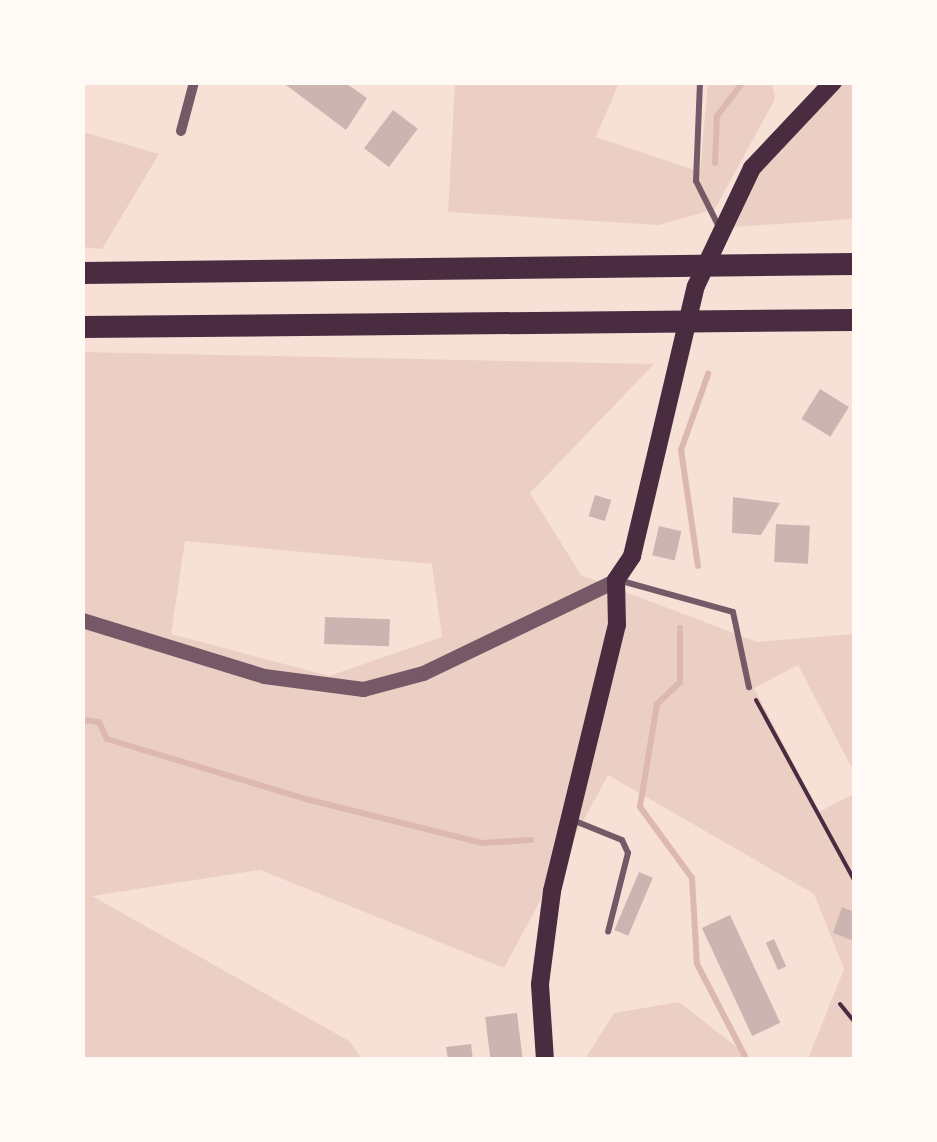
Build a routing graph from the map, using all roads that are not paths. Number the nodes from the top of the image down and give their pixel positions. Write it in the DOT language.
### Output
graph roads {
  1 [pos="194,82"];
  2 [pos="700,82"];
  3 [pos="833,82"];
  4 [pos="181,132"];
  5 [pos="718,225"];
  6 [pos="854,264"];
  7 [pos="82,273"];
  8 [pos="854,320"];
  9 [pos="82,328"];
  10 [pos="616,580"];
  11 [pos="82,620"];
  12 [pos="749,687"];
  13 [pos="569,818"];
  14 [pos="608,932"];
  15 [pos="545,1060"];
  1 -- 4 [label="street"];
  2 -- 5 [label="lane"];
  3 -- 5 [label="main road"];
  5 -- 10 [label="main road"];
  6 -- 7 [label="highway"];
  8 -- 9 [label="highway"];
  10 -- 11 [label="street"];
  10 -- 12 [label="lane"];
  10 -- 13 [label="main road"];
  13 -- 14 [label="lane"];
  13 -- 15 [label="main road"];
}
